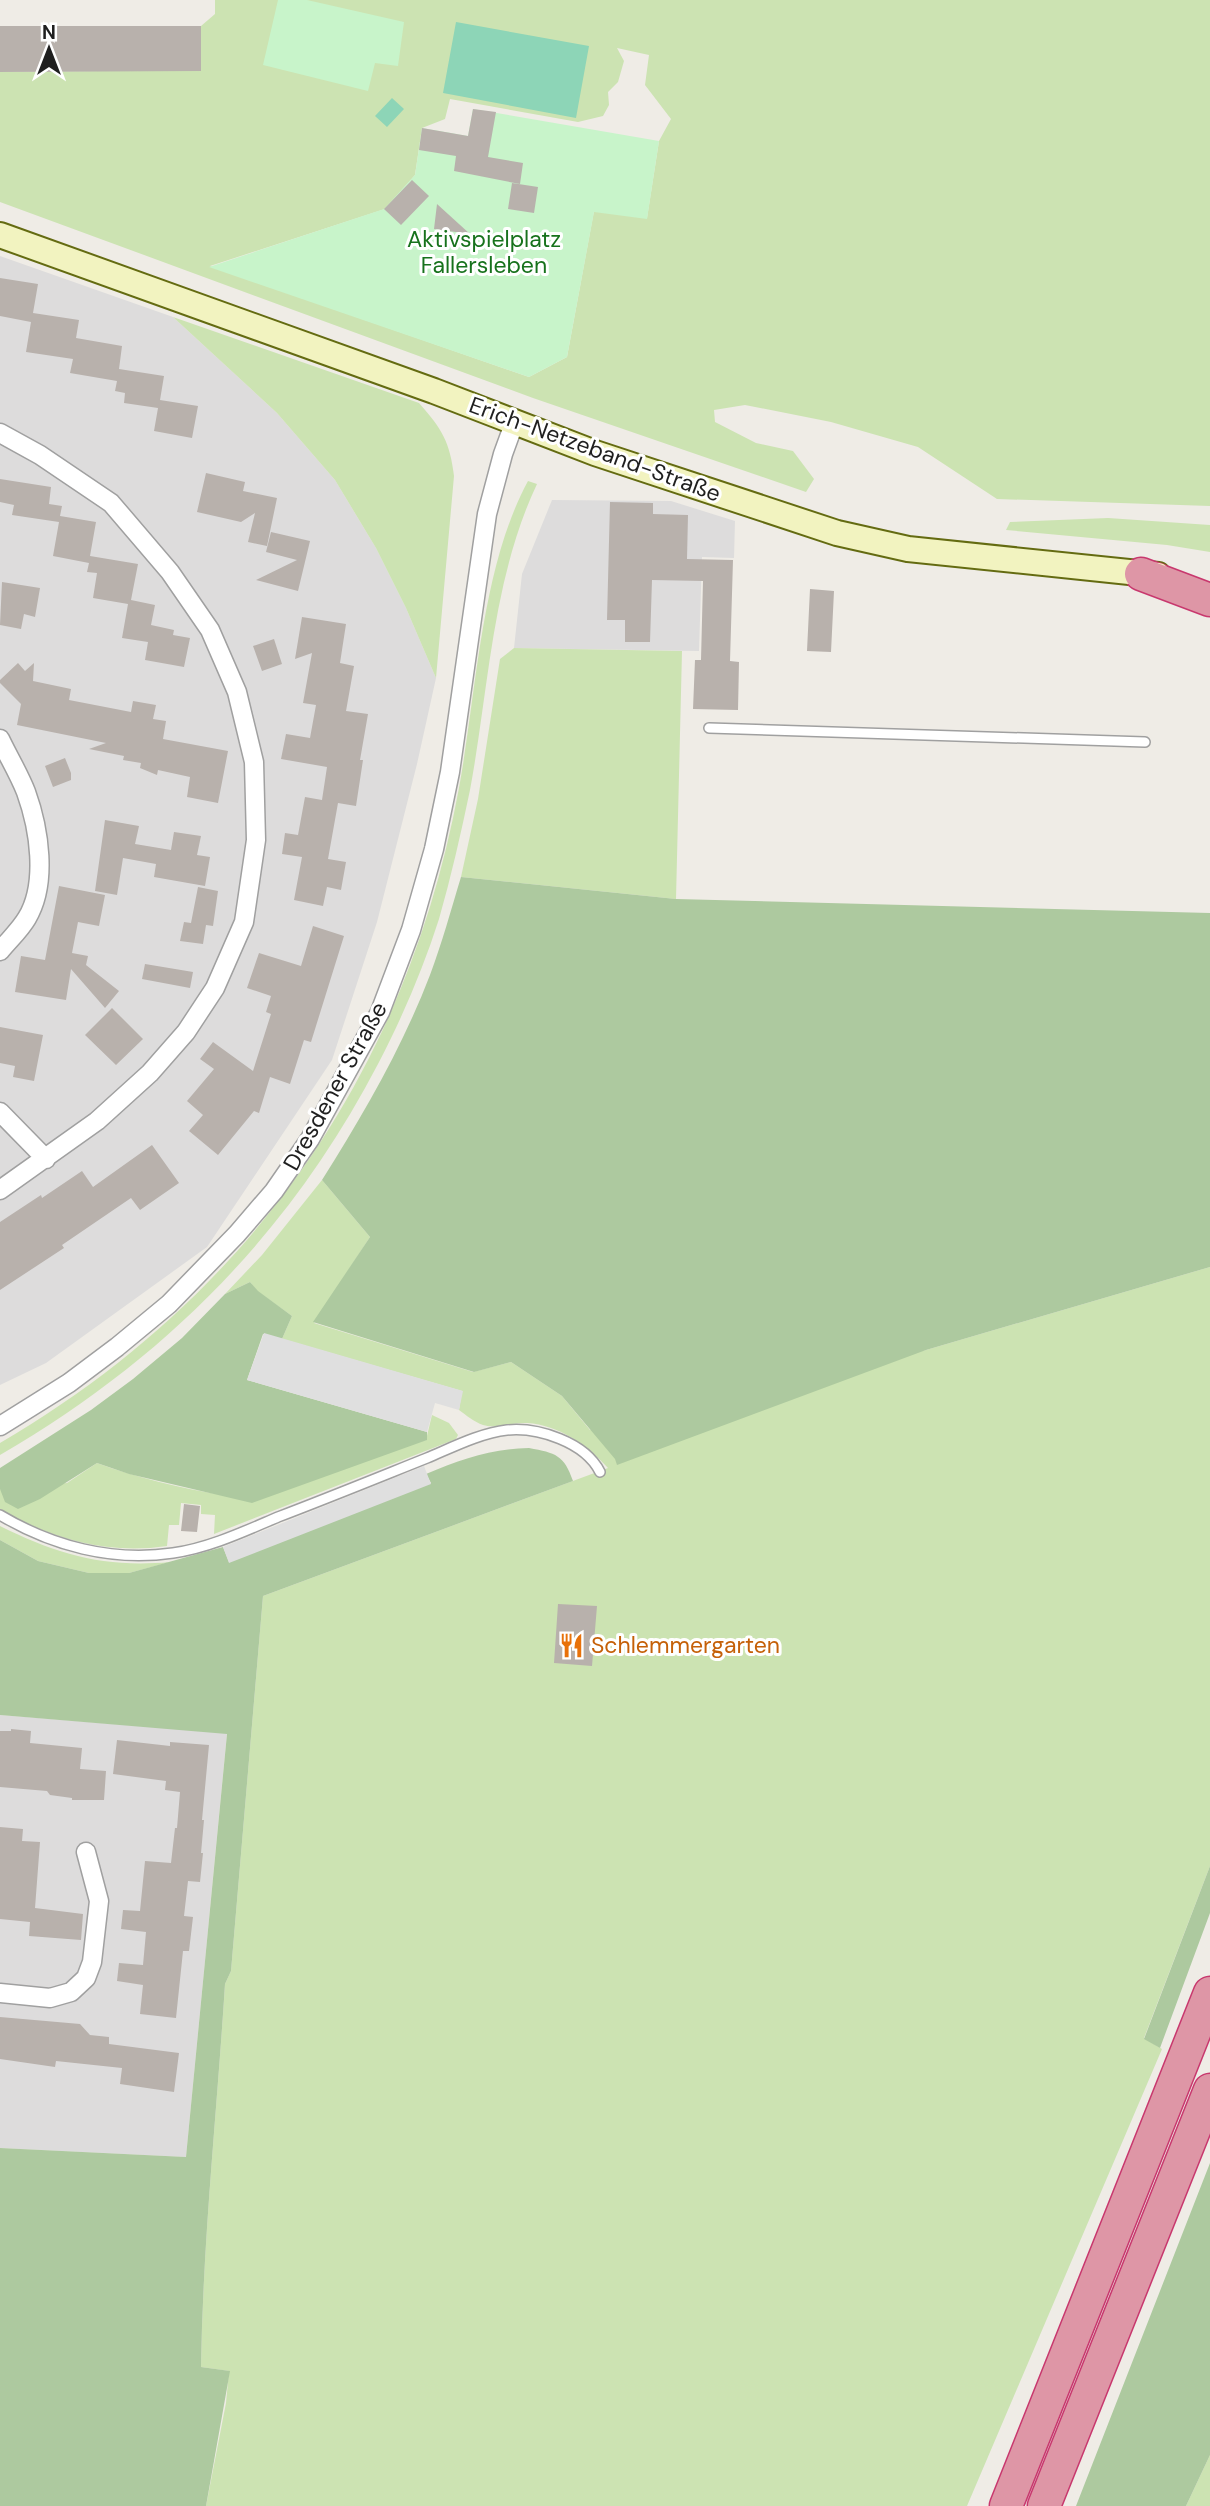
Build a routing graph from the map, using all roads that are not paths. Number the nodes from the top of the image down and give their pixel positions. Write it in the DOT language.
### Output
graph roads {
  1 [pos="0,234"];
  2 [pos="515,421"];
  3 [pos="0,433"];
  4 [pos="1141,574"];
  5 [pos="1210,584"];
  6 [pos="1210,600"];
  7 [pos="709,728"];
  8 [pos="0,739"];
  9 [pos="1145,742"];
  10 [pos="0,951"];
  11 [pos="0,1112"];
  12 [pos="46,1159"];
  13 [pos="0,1189"];
  14 [pos="0,1426"];
  15 [pos="600,1472"];
  16 [pos="0,1515"];
  17 [pos="86,1852"];
  18 [pos="0,1993"];
  19 [pos="1210,1993"];
  20 [pos="1210,2090"];
  21 [pos="1006,2506"];
  22 [pos="1044,2506"];
  1 -- 2 [label="street, Erich-Netzeband-Straße"];
  2 -- 4 [label="street, Erich-Netzeband-Straße"];
  2 -- 14 [label="street, Dresdener Straße"];
  3 -- 12 [label="street"];
  4 -- 5 [label="street, Erich-Netzeband-Straße"];
  4 -- 6 [label="highway"];
  7 -- 9 [label="lane"];
  8 -- 10 [label="street"];
  11 -- 12 [label="street"];
  12 -- 13 [label="street"];
  15 -- 16 [label="lane"];
  17 -- 18 [label="street"];
  19 -- 21 [label="highway"];
  20 -- 22 [label="highway"];
}
